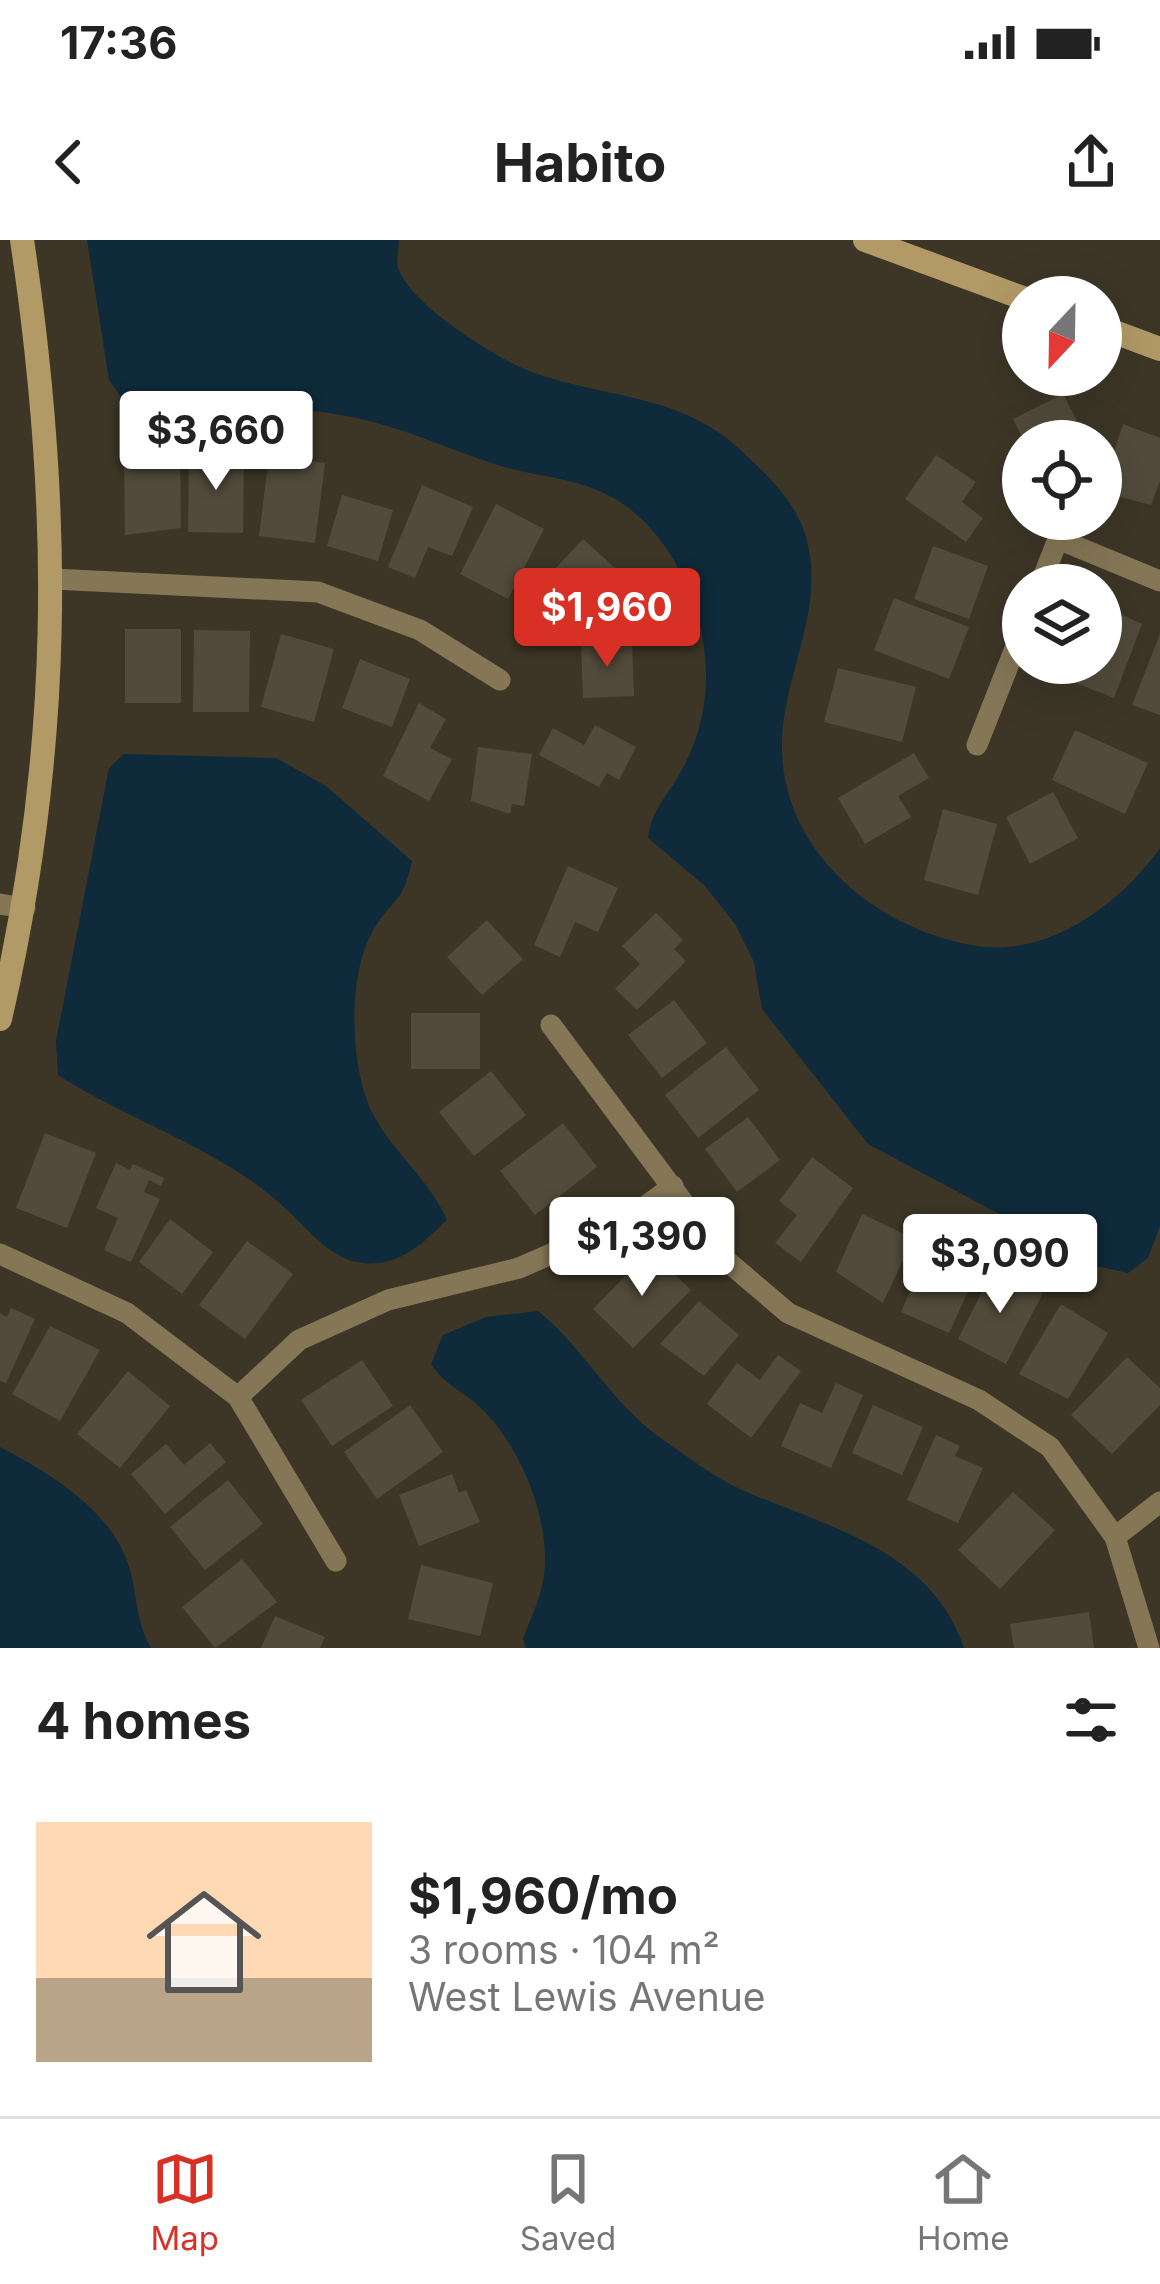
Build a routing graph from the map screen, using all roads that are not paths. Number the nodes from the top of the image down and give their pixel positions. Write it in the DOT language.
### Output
graph roads {
  1 [pos="22,240"];
  2 [pos="865,240"];
  3 [pos="922,250"];
  4 [pos="1002,288"];
  5 [pos="1122,335"];
  6 [pos="1160,349"];
  7 [pos="1048,564"];
  8 [pos="1120,564"];
  9 [pos="1122,565"];
  10 [pos="53,579"];
  11 [pos="1160,581"];
  12 [pos="500,680"];
  13 [pos="1002,681"];
  14 [pos="977,745"];
  15 [pos="13,906"];
  16 [pos="0,1019"];
  17 [pos="551,1025"];
  18 [pos="673,1186"];
  19 [pos="0,1254"];
  20 [pos="238,1397"];
  21 [pos="1160,1502"];
  22 [pos="1115,1537"];
  23 [pos="336,1561"];
  24 [pos="1149,1648"];
  1 -- 10 [label="street"];
  2 -- 3 [label="street"];
  3 -- 4 [label="street"];
  5 -- 6 [label="street"];
  7 -- 8 [label="street"];
  9 -- 11 [label="street"];
  10 -- 12 [label="street"];
  10 -- 15 [label="street"];
  13 -- 14 [label="street"];
  15 -- 16 [label="street"];
  17 -- 18 [label="street"];
  18 -- 20 [label="street"];
  18 -- 22 [label="street"];
  19 -- 20 [label="street"];
  20 -- 23 [label="street"];
  21 -- 22 [label="street"];
  22 -- 24 [label="street"];
}
